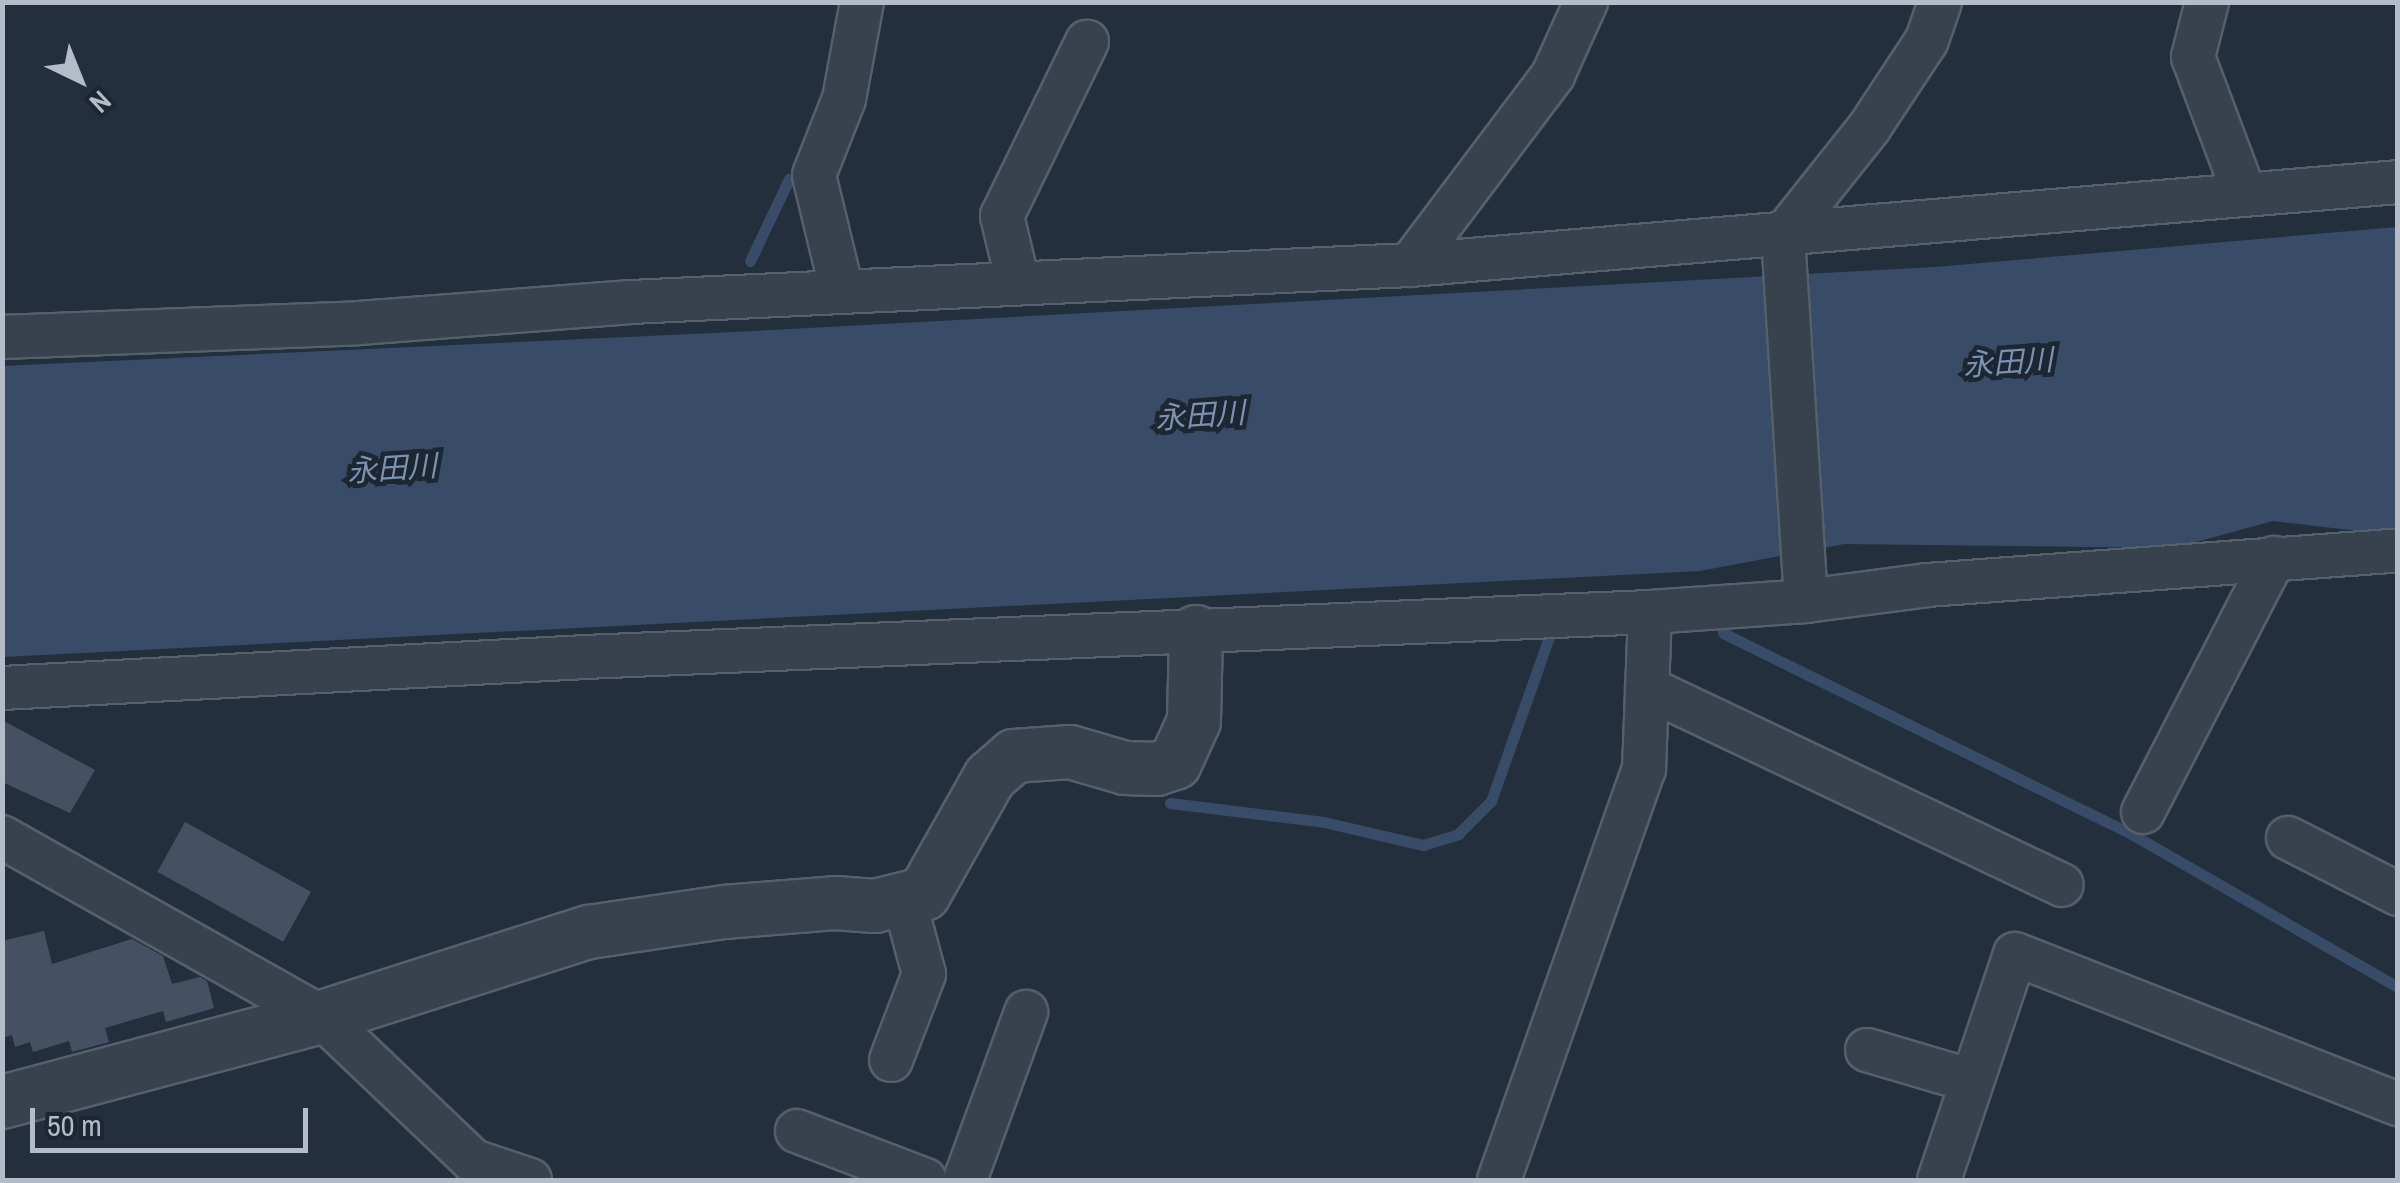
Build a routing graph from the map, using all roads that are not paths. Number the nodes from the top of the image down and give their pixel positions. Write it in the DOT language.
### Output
graph roads {
  1 [pos="862,2"];
  2 [pos="1586,2"];
  3 [pos="1940,2"];
  4 [pos="2207,2"];
  5 [pos="1086,42"];
  6 [pos="2398,182"];
  7 [pos="2245,195"];
  8 [pos="1783,236"];
  9 [pos="1410,265"];
  10 [pos="1018,282"];
  11 [pos="842,291"];
  12 [pos="2,337"];
  13 [pos="2398,550"];
  14 [pos="2274,558"];
  15 [pos="1806,602"];
  16 [pos="1650,612"];
  17 [pos="1196,632"];
  18 [pos="2,688"];
  19 [pos="1647,688"];
  20 [pos="2143,812"];
  21 [pos="2,837"];
  22 [pos="2288,838"];
  23 [pos="2062,885"];
  24 [pos="2398,894"];
  25 [pos="904,900"];
  26 [pos="1026,1012"];
  27 [pos="322,1017"];
  28 [pos="1867,1050"];
  29 [pos="891,1060"];
  30 [pos="1972,1081"];
  31 [pos="2,1102"];
  32 [pos="2398,1104"];
  33 [pos="797,1131"];
  34 [pos="468,1171"];
  35 [pos="530,1180"];
  36 [pos="926,1180"];
  37 [pos="965,1180"];
  38 [pos="1500,1180"];
  39 [pos="1939,1180"];
  1 -- 11 [label="street"];
  2 -- 9 [label="street"];
  3 -- 8 [label="street"];
  4 -- 7 [label="street"];
  5 -- 10 [label="street"];
  6 -- 7 [label="street"];
  7 -- 8 [label="street"];
  8 -- 9 [label="street"];
  8 -- 15 [label="street"];
  9 -- 10 [label="street"];
  10 -- 11 [label="street"];
  11 -- 12 [label="street"];
  13 -- 14 [label="street"];
  14 -- 15 [label="street"];
  14 -- 20 [label="street"];
  15 -- 16 [label="street"];
  16 -- 17 [label="street"];
  16 -- 19 [label="street"];
  17 -- 18 [label="street"];
  17 -- 25 [label="street"];
  19 -- 23 [label="street"];
  19 -- 38 [label="street"];
  21 -- 27 [label="street"];
  22 -- 24 [label="street"];
  25 -- 27 [label="street"];
  25 -- 29 [label="street"];
  26 -- 37 [label="street"];
  27 -- 31 [label="street"];
  27 -- 34 [label="street"];
  28 -- 30 [label="street"];
  30 -- 32 [label="street"];
  30 -- 39 [label="street"];
  33 -- 36 [label="street"];
  34 -- 35 [label="street"];
}
